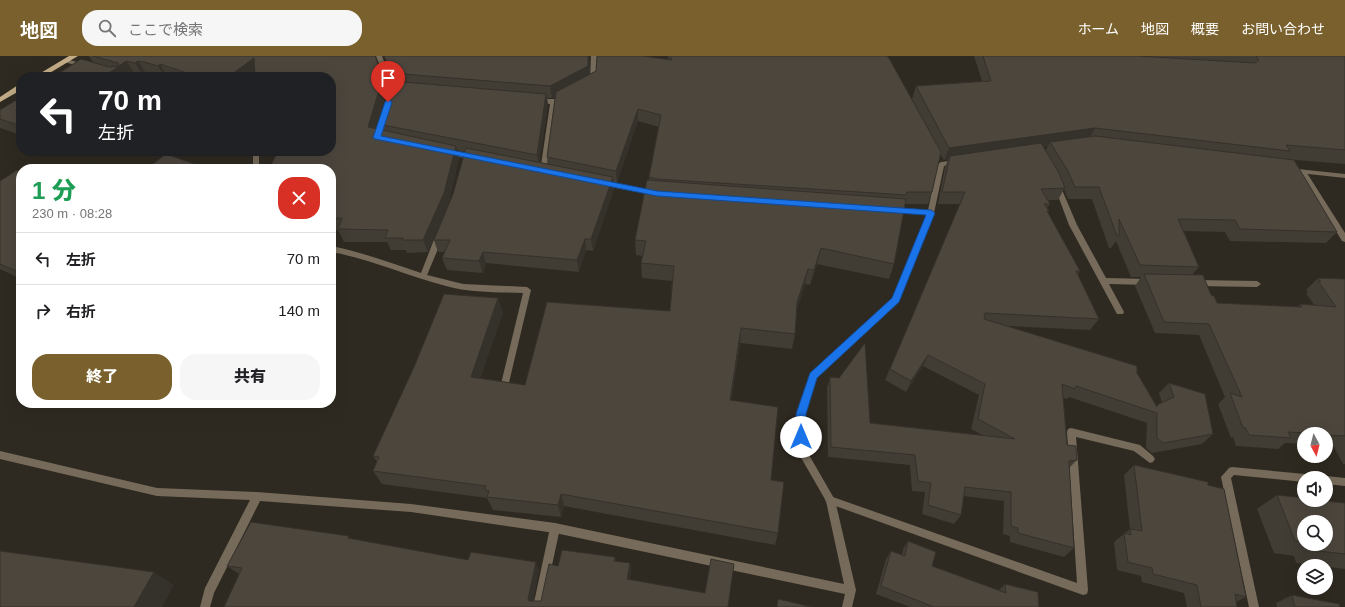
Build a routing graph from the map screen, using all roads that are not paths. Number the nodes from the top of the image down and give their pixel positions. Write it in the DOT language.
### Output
graph roads {
  1 [pos="74,56"];
  2 [pos="379,56"];
  3 [pos="594,56"];
  4 [pos="66,60"];
  5 [pos="95,69"];
  6 [pos="46,72"];
  7 [pos="587,84"];
  8 [pos="392,89"];
  9 [pos="16,90"];
  10 [pos="400,90"];
  11 [pos="559,99"];
  12 [pos="0,100"];
  13 [pos="530,100"];
  14 [pos="553,102"];
  15 [pos="388,103"];
  16 [pos="443,152"];
  17 [pos="480,159"];
  18 [pos="963,161"];
  19 [pos="1282,168"];
  20 [pos="535,170"];
  21 [pos="543,172"];
  22 [pos="1303,172"];
  23 [pos="551,173"];
  24 [pos="1345,176"];
  25 [pos="1053,177"];
  26 [pos="596,182"];
  27 [pos="665,194"];
  28 [pos="884,210"];
  29 [pos="931,213"];
  30 [pos="443,227"];
  31 [pos="1345,239"];
  32 [pos="336,250"];
  33 [pos="423,276"];
  34 [pos="1103,281"];
  35 [pos="1157,282"];
  36 [pos="1188,283"];
  37 [pos="1258,284"];
  38 [pos="1120,312"];
  39 [pos="504,388"];
  40 [pos="0,454"];
  41 [pos="1150,459"];
  42 [pos="1297,477"];
  43 [pos="1333,481"];
  44 [pos="1345,482"];
  45 [pos="257,496"];
  46 [pos="830,500"];
  47 [pos="555,528"];
  48 [pos="851,590"];
  49 [pos="204,607"];
  50 [pos="538,607"];
  51 [pos="847,607"];
  52 [pos="1254,607"];
  1 -- 4 [label="main road"];
  2 -- 8 [label="street"];
  3 -- 7 [label="street"];
  4 -- 5 [label="street"];
  4 -- 6 [label="main road"];
  8 -- 10 [label="street"];
  8 -- 15 [label="street"];
  9 -- 12 [label="main road"];
  11 -- 14 [label="street"];
  13 -- 14 [label="street"];
  14 -- 21 [label="street"];
  16 -- 17 [label="street"];
  18 -- 29 [label="street"];
  19 -- 22 [label="street"];
  20 -- 21 [label="street"];
  21 -- 23 [label="street"];
  22 -- 24 [label="street"];
  22 -- 31 [label="street"];
  25 -- 34 [label="street"];
  26 -- 27 [label="street"];
  28 -- 29 [label="street"];
  29 -- 46 [label="street"];
  30 -- 33 [label="street"];
  32 -- 33 [label="street"];
  33 -- 39 [label="street"];
  34 -- 35 [label="street"];
  34 -- 38 [label="street"];
  36 -- 37 [label="street"];
  40 -- 45 [label="street"];
  41 -- 46 [label="street"];
  42 -- 52 [label="street"];
  43 -- 44 [label="street"];
  45 -- 47 [label="street"];
  45 -- 49 [label="street"];
  46 -- 48 [label="street"];
  47 -- 48 [label="street"];
  47 -- 50 [label="street"];
  48 -- 51 [label="street"];
}
